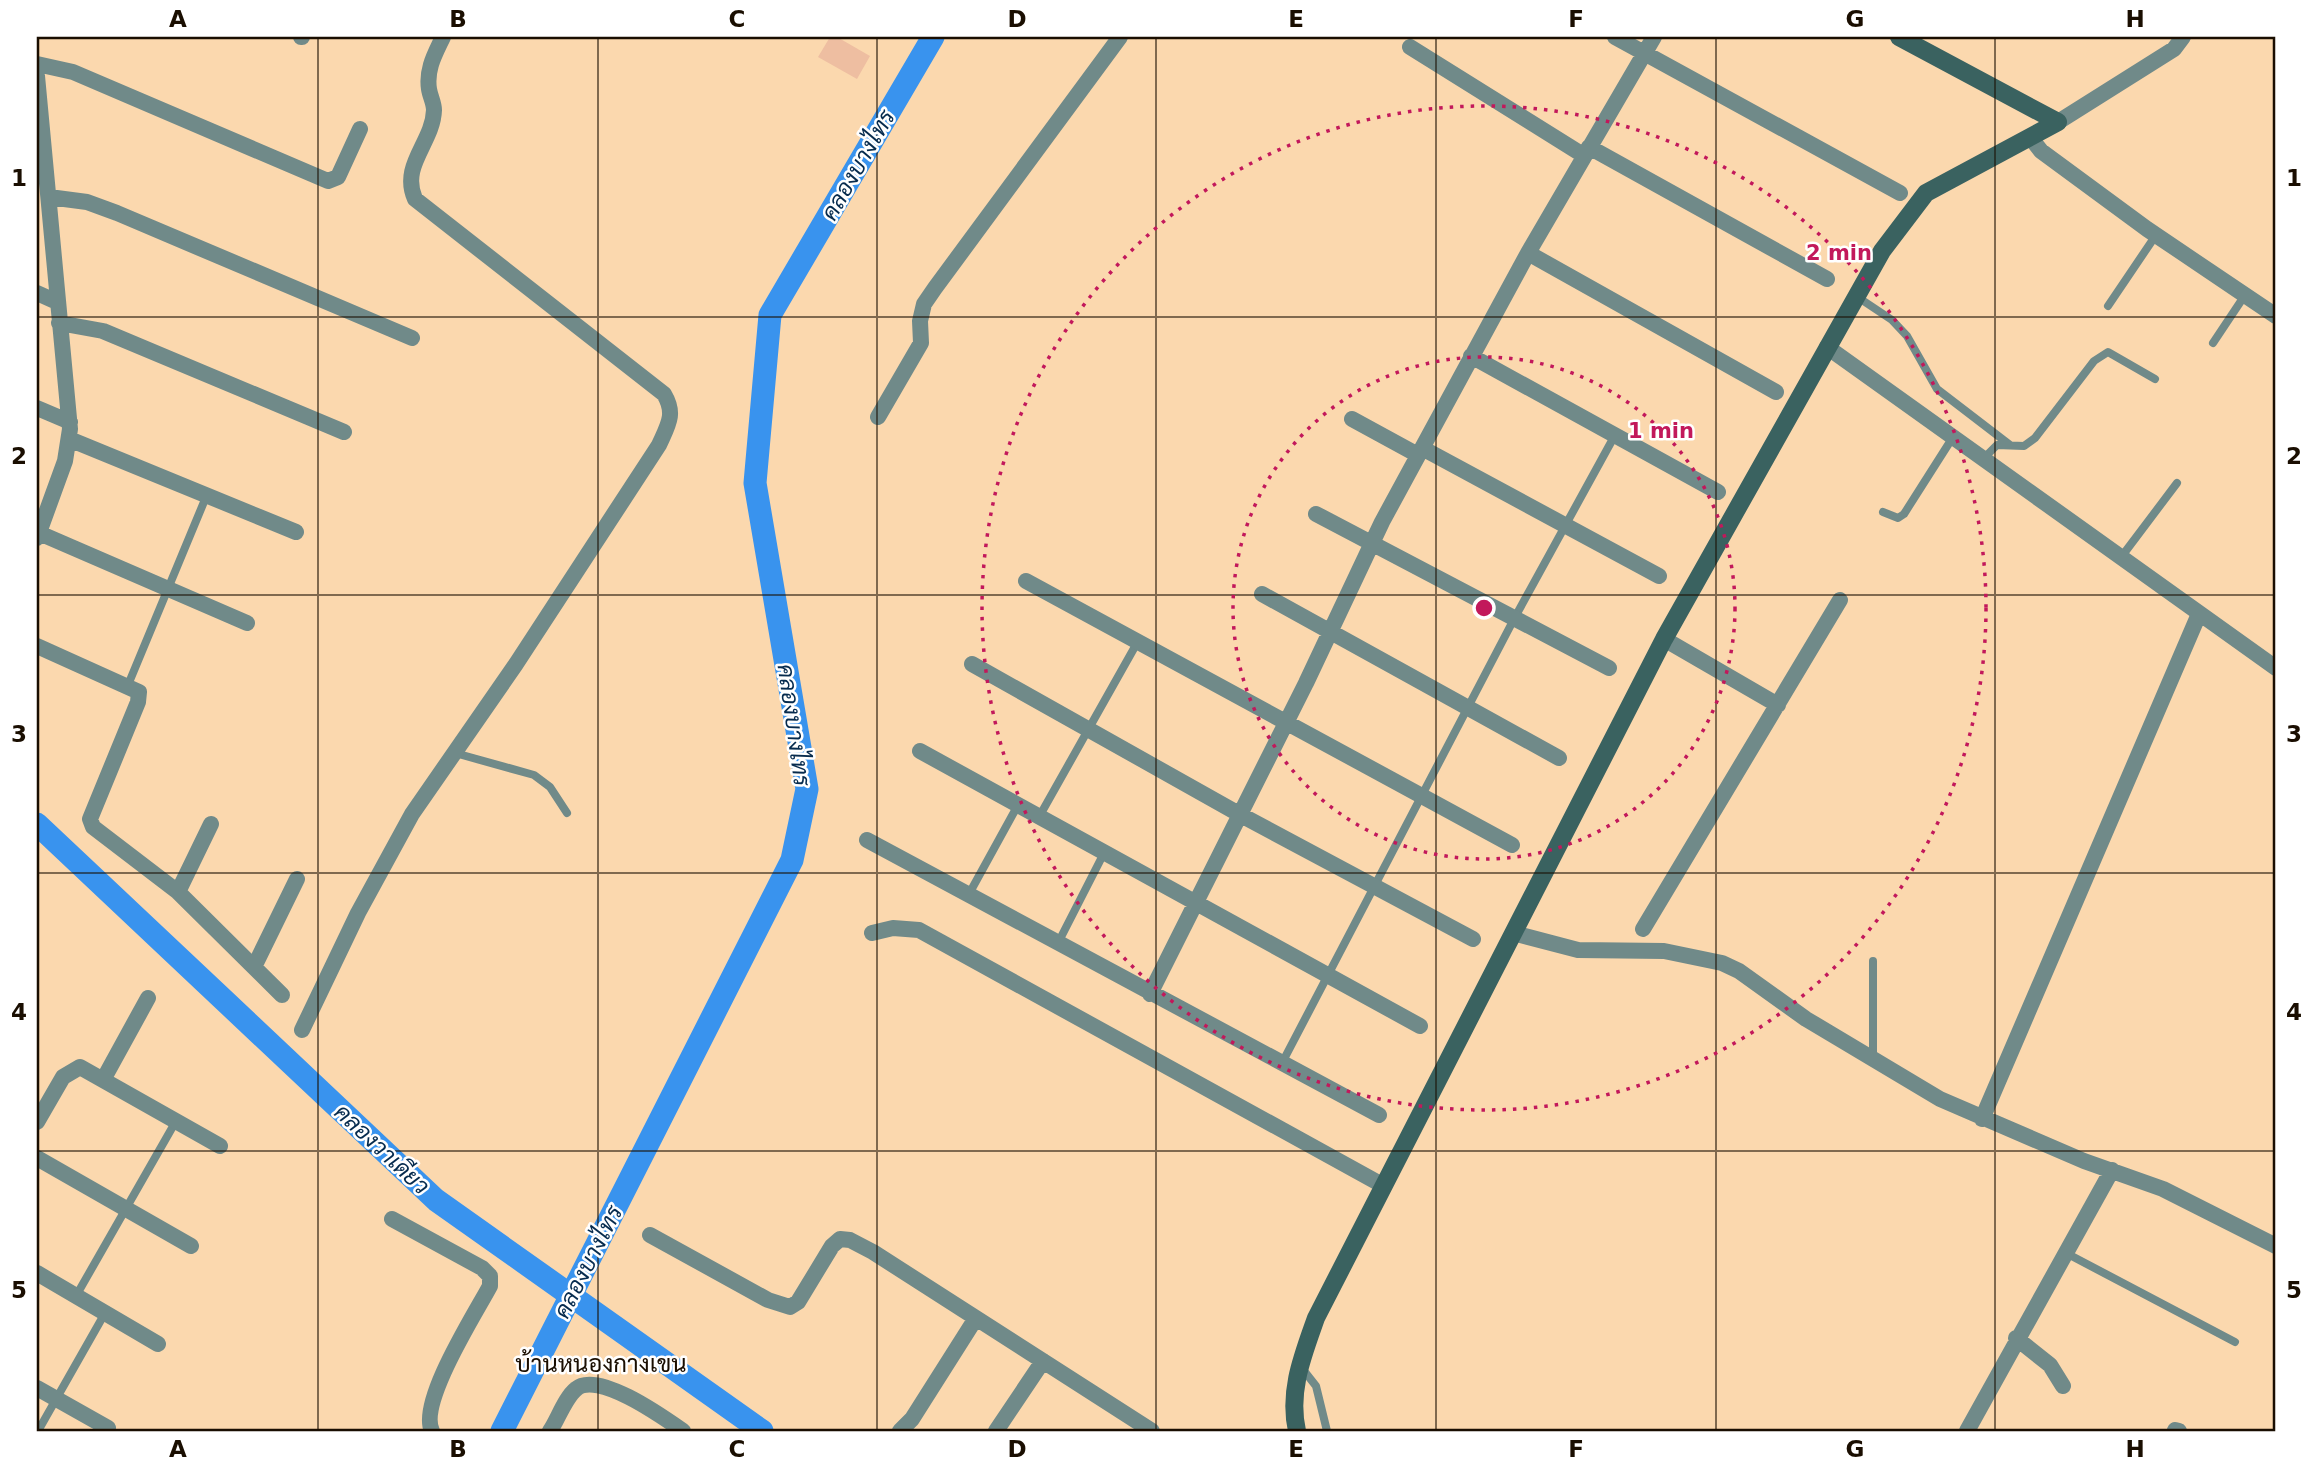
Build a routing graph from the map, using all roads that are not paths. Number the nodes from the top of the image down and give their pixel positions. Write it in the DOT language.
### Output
graph roads {
  1 [pos="443,37"];
  2 [pos="1120,37"];
  3 [pos="1615,37"];
  4 [pos="1654,37"];
  5 [pos="1899,37"];
  6 [pos="2183,37"];
  7 [pos="1410,47"];
  8 [pos="1644,54"];
  9 [pos="37,64"];
  10 [pos="37,76"];
  11 [pos="37,84"];
  12 [pos="2058,122"];
  13 [pos="360,129"];
  14 [pos="2030,137"];
  15 [pos="1586,151"];
  16 [pos="45,192"];
  17 [pos="1900,193"];
  18 [pos="2156,234"];
  19 [pos="1528,253"];
  20 [pos="1826,279"];
  21 [pos="37,293"];
  22 [pos="2245,295"];
  23 [pos="1856,296"];
  24 [pos="57,302"];
  25 [pos="2108,306"];
  26 [pos="2276,316"];
  27 [pos="59,323"];
  28 [pos="412,338"];
  29 [pos="2213,343"];
  30 [pos="1827,347"];
  31 [pos="1471,356"];
  32 [pos="2155,379"];
  33 [pos="1776,392"];
  34 [pos="37,408"];
  35 [pos="878,417"];
  36 [pos="1352,419"];
  37 [pos="70,422"];
  38 [pos="344,432"];
  39 [pos="1615,435"];
  40 [pos="1953,437"];
  41 [pos="69,439"];
  42 [pos="2010,445"];
  43 [pos="1420,451"];
  44 [pos="1983,459"];
  45 [pos="2176,483"];
  46 [pos="1718,492"];
  47 [pos="206,497"];
  48 [pos="1883,512"];
  49 [pos="1316,514"];
  50 [pos="1564,525"];
  51 [pos="296,532"];
  52 [pos="38,536"];
  53 [pos="1370,545"];
  54 [pos="2122,556"];
  55 [pos="1659,576"];
  56 [pos="1026,581"];
  57 [pos="167,588"];
  58 [pos="1262,594"];
  59 [pos="1840,600"];
  60 [pos="2199,614"];
  61 [pos="1514,619"];
  62 [pos="247,623"];
  63 [pos="1328,632"];
  64 [pos="1664,639"];
  65 [pos="1137,643"];
  66 [pos="37,646"];
  67 [pos="972,664"];
  68 [pos="1609,668"];
  69 [pos="2276,668"];
  70 [pos="128,685"];
  71 [pos="1778,705"];
  72 [pos="1467,709"];
  73 [pos="1284,724"];
  74 [pos="1090,731"];
  75 [pos="920,751"];
  76 [pos="455,753"];
  77 [pos="1559,758"];
  78 [pos="1421,796"];
  79 [pos="1018,805"];
  80 [pos="567,813"];
  81 [pos="1239,814"];
  82 [pos="1039,817"];
  83 [pos="211,824"];
  84 [pos="867,840"];
  85 [pos="1512,845"];
  86 [pos="1104,853"];
  87 [pos="297,879"];
  88 [pos="1373,886"];
  89 [pos="178,892"];
  90 [pos="968,895"];
  91 [pos="1196,902"];
  92 [pos="1643,929"];
  93 [pos="872,933"];
  94 [pos="1513,933"];
  95 [pos="1473,939"];
  96 [pos="1058,943"];
  97 [pos="1873,961"];
  98 [pos="254,967"];
  99 [pos="1328,975"];
  100 [pos="1150,994"];
  101 [pos="282,995"];
  102 [pos="148,998"];
  103 [pos="1420,1026"];
  104 [pos="302,1030"];
  105 [pos="1873,1060"];
  106 [pos="1282,1065"];
  107 [pos="103,1080"];
  108 [pos="1379,1115"];
  109 [pos="1982,1119"];
  110 [pos="176,1121"];
  111 [pos="37,1122"];
  112 [pos="220,1146"];
  113 [pos="37,1158"];
  114 [pos="2112,1170"];
  115 [pos="1384,1185"];
  116 [pos="127,1209"];
  117 [pos="392,1219"];
  118 [pos="650,1235"];
  119 [pos="191,1246"];
  120 [pos="2276,1246"];
  121 [pos="2064,1252"];
  122 [pos="37,1273"];
  123 [pos="76,1296"];
  124 [pos="105,1313"];
  125 [pos="976,1318"];
  126 [pos="2016,1338"];
  127 [pos="2235,1342"];
  128 [pos="158,1344"];
  129 [pos="1043,1361"];
  130 [pos="1299,1365"];
  131 [pos="2063,1386"];
  132 [pos="37,1388"];
  133 [pos="56,1399"];
  134 [pos="108,1429"];
  135 [pos="38,1431"];
  136 [pos="432,1431"];
  137 [pos="550,1431"];
  138 [pos="682,1431"];
  139 [pos="900,1431"];
  140 [pos="996,1431"];
  141 [pos="1152,1431"];
  142 [pos="1297,1431"];
  143 [pos="1327,1431"];
  144 [pos="1967,1431"];
  1 -- 76 [label="street"];
  2 -- 35 [label="street"];
  3 -- 8 [label="street"];
  4 -- 8 [label="street"];
  5 -- 12 [label="street"];
  6 -- 12 [label="street"];
  7 -- 15 [label="street"];
  8 -- 15 [label="street"];
  8 -- 17 [label="street"];
  9 -- 13 [label="street"];
  10 -- 11 [label="street"];
  11 -- 16 [label="street"];
  12 -- 14 [label="street"];
  14 -- 18 [label="street"];
  14 -- 23 [label="street"];
  15 -- 19 [label="street"];
  15 -- 20 [label="street"];
  16 -- 24 [label="street"];
  16 -- 28 [label="street"];
  18 -- 22 [label="street"];
  18 -- 25 [label="lane"];
  19 -- 31 [label="street"];
  19 -- 33 [label="street"];
  21 -- 24 [label="street"];
  22 -- 26 [label="street"];
  22 -- 29 [label="lane"];
  23 -- 30 [label="street"];
  23 -- 42 [label="lane"];
  24 -- 27 [label="street"];
  27 -- 37 [label="street"];
  27 -- 38 [label="street"];
  30 -- 40 [label="street"];
  30 -- 64 [label="street"];
  31 -- 39 [label="street"];
  31 -- 43 [label="street"];
  32 -- 42 [label="lane"];
  34 -- 37 [label="street"];
  36 -- 43 [label="street"];
  37 -- 41 [label="street"];
  39 -- 46 [label="street"];
  39 -- 50 [label="lane"];
  40 -- 44 [label="street"];
  40 -- 48 [label="lane"];
  41 -- 47 [label="street"];
  41 -- 52 [label="street"];
  42 -- 44 [label="lane"];
  43 -- 50 [label="street"];
  43 -- 53 [label="street"];
  44 -- 54 [label="street"];
  45 -- 54 [label="lane"];
  47 -- 51 [label="street"];
  47 -- 57 [label="lane"];
  49 -- 53 [label="street"];
  50 -- 55 [label="street"];
  50 -- 61 [label="lane"];
  52 -- 57 [label="street"];
  53 -- 61 [label="street"];
  53 -- 63 [label="street"];
  54 -- 60 [label="street"];
  56 -- 65 [label="street"];
  57 -- 62 [label="street"];
  57 -- 70 [label="lane"];
  58 -- 63 [label="street"];
  59 -- 71 [label="street"];
  60 -- 69 [label="street"];
  60 -- 109 [label="street"];
  61 -- 68 [label="street"];
  61 -- 72 [label="lane"];
  63 -- 72 [label="street"];
  63 -- 73 [label="street"];
  64 -- 71 [label="street"];
  64 -- 94 [label="street"];
  65 -- 73 [label="street"];
  65 -- 74 [label="lane"];
  66 -- 70 [label="street"];
  67 -- 74 [label="street"];
  70 -- 89 [label="street"];
  71 -- 92 [label="street"];
  72 -- 77 [label="street"];
  72 -- 78 [label="lane"];
  73 -- 78 [label="street"];
  73 -- 81 [label="street"];
  74 -- 81 [label="street"];
  74 -- 82 [label="lane"];
  75 -- 79 [label="street"];
  76 -- 80 [label="lane"];
  76 -- 104 [label="street"];
  78 -- 85 [label="street"];
  78 -- 88 [label="lane"];
  79 -- 82 [label="street"];
  79 -- 90 [label="lane"];
  81 -- 88 [label="street"];
  81 -- 91 [label="street"];
  82 -- 86 [label="street"];
  83 -- 89 [label="street"];
  84 -- 90 [label="street"];
  86 -- 91 [label="street"];
  86 -- 96 [label="lane"];
  87 -- 98 [label="street"];
  88 -- 95 [label="street"];
  88 -- 99 [label="lane"];
  89 -- 98 [label="street"];
  90 -- 96 [label="street"];
  91 -- 99 [label="street"];
  91 -- 100 [label="street"];
  93 -- 115 [label="street"];
  94 -- 105 [label="street"];
  94 -- 115 [label="street"];
  96 -- 100 [label="street"];
  97 -- 105 [label="lane"];
  98 -- 101 [label="street"];
  99 -- 103 [label="street"];
  99 -- 106 [label="lane"];
  100 -- 106 [label="street"];
  102 -- 107 [label="street"];
  105 -- 109 [label="street"];
  106 -- 108 [label="street"];
  107 -- 110 [label="street"];
  107 -- 111 [label="street"];
  109 -- 114 [label="street"];
  110 -- 112 [label="street"];
  110 -- 116 [label="lane"];
  113 -- 116 [label="street"];
  114 -- 120 [label="street"];
  114 -- 121 [label="street"];
  115 -- 130 [label="street"];
  116 -- 119 [label="street"];
  116 -- 123 [label="lane"];
  117 -- 136 [label="street"];
  118 -- 125 [label="street"];
  121 -- 126 [label="street"];
  121 -- 127 [label="lane"];
  122 -- 123 [label="street"];
  123 -- 124 [label="street"];
  124 -- 128 [label="street"];
  124 -- 133 [label="lane"];
  125 -- 129 [label="street"];
  125 -- 139 [label="street"];
  126 -- 131 [label="street"];
  126 -- 144 [label="street"];
  129 -- 140 [label="street"];
  129 -- 141 [label="street"];
  130 -- 142 [label="street"];
  130 -- 143 [label="lane"];
  132 -- 133 [label="street"];
  133 -- 134 [label="street"];
  133 -- 135 [label="lane"];
  137 -- 138 [label="street"];
}
